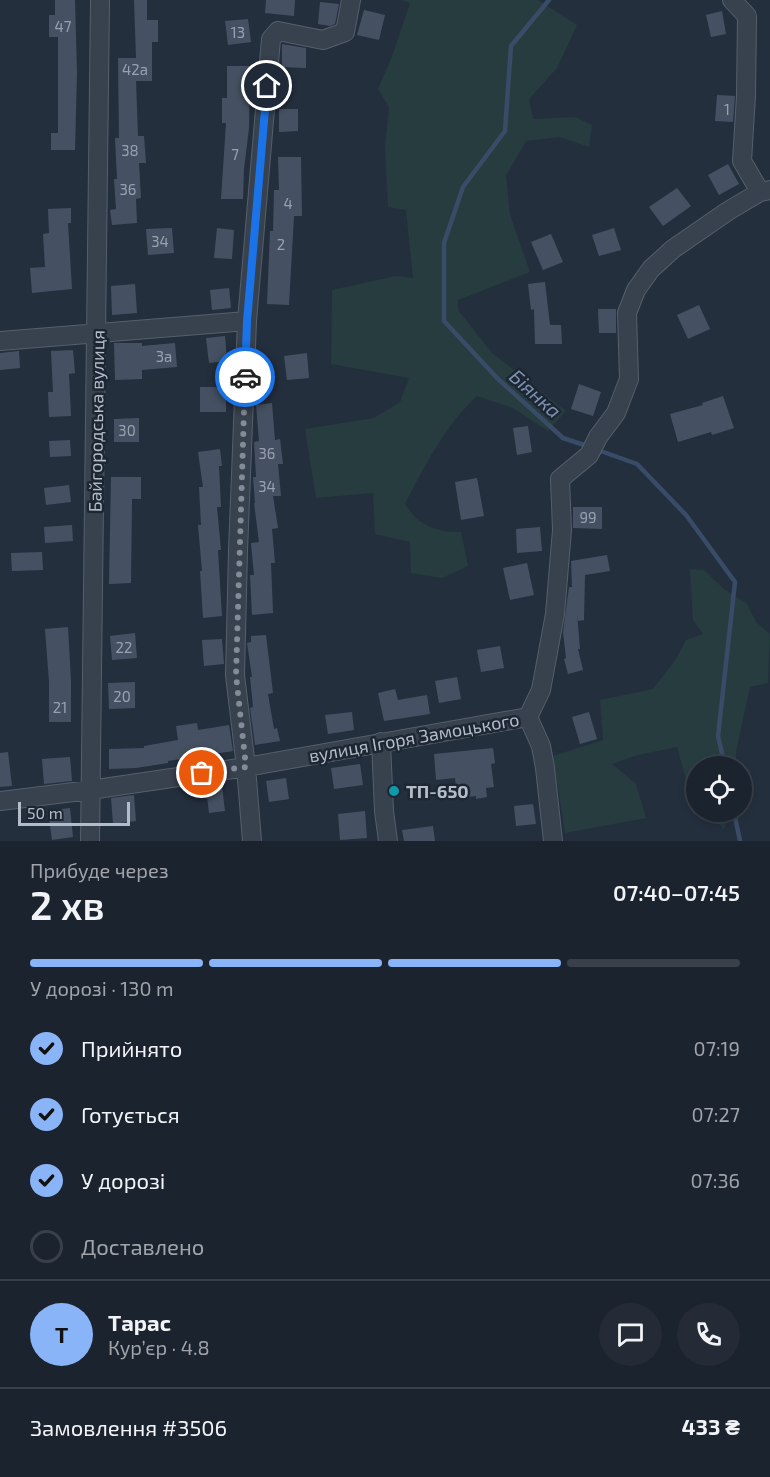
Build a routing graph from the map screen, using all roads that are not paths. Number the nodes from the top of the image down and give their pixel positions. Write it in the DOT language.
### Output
graph roads {
  1 [pos="100,0"];
  2 [pos="351,0"];
  3 [pos="732,0"];
  4 [pos="765,191"];
  5 [pos="247,321"];
  6 [pos="98,334"];
  7 [pos="0,342"];
  8 [pos="528,717"];
  9 [pos="381,742"];
  10 [pos="246,767"];
  11 [pos="90,790"];
  12 [pos="0,801"];
  13 [pos="90,841"];
  14 [pos="252,841"];
  15 [pos="388,841"];
  16 [pos="553,841"];
  1 -- 6 [label="street, Байгородська вулиця"];
  2 -- 5 [label="street"];
  3 -- 4 [label="street"];
  4 -- 8 [label="street, вулиця Ігоря Замоцького"];
  5 -- 6 [label="street"];
  5 -- 10 [label="street"];
  6 -- 7 [label="street"];
  6 -- 11 [label="street, Байгородська вулиця"];
  8 -- 9 [label="street, вулиця Ігоря Замоцького"];
  8 -- 16 [label="street"];
  9 -- 10 [label="street, вулиця Ігоря Замоцького"];
  9 -- 15 [label="street"];
  10 -- 11 [label="street, вулиця Ігоря Замоцького"];
  10 -- 14 [label="street"];
  11 -- 12 [label="street, вулиця Ігоря Замоцького"];
  11 -- 13 [label="street, Байгородська вулиця"];
}
